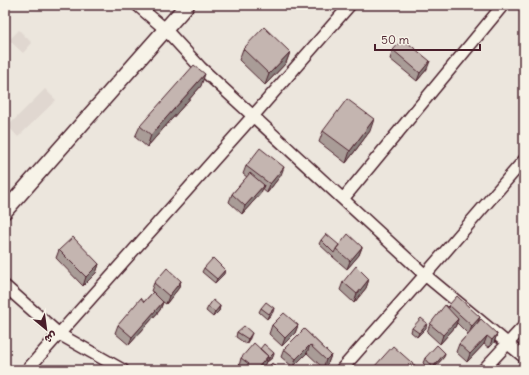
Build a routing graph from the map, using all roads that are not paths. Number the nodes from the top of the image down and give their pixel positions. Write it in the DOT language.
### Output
graph roads {
  1 [pos="137,5"];
  2 [pos="187,5"];
  3 [pos="350,5"];
  4 [pos="503,5"];
  5 [pos="165,29"];
  6 [pos="253,116"];
  7 [pos="524,160"];
  8 [pos="343,199"];
  9 [pos="5,212"];
  10 [pos="425,275"];
  11 [pos="5,286"];
  12 [pos="524,326"];
  13 [pos="59,334"];
  14 [pos="507,344"];
  15 [pos="524,357"];
  16 [pos="27,370"];
  17 [pos="122,370"];
  18 [pos="341,370"];
  19 [pos="483,370"];
  1 -- 5 [label="street"];
  2 -- 5 [label="street"];
  3 -- 6 [label="street"];
  4 -- 8 [label="street"];
  5 -- 6 [label="street"];
  5 -- 9 [label="street"];
  6 -- 8 [label="street"];
  6 -- 13 [label="street"];
  7 -- 10 [label="street"];
  8 -- 10 [label="street"];
  10 -- 14 [label="street"];
  10 -- 18 [label="street"];
  11 -- 13 [label="street"];
  12 -- 14 [label="street"];
  13 -- 16 [label="street"];
  13 -- 17 [label="street"];
  14 -- 15 [label="street"];
  14 -- 19 [label="street"];
}
